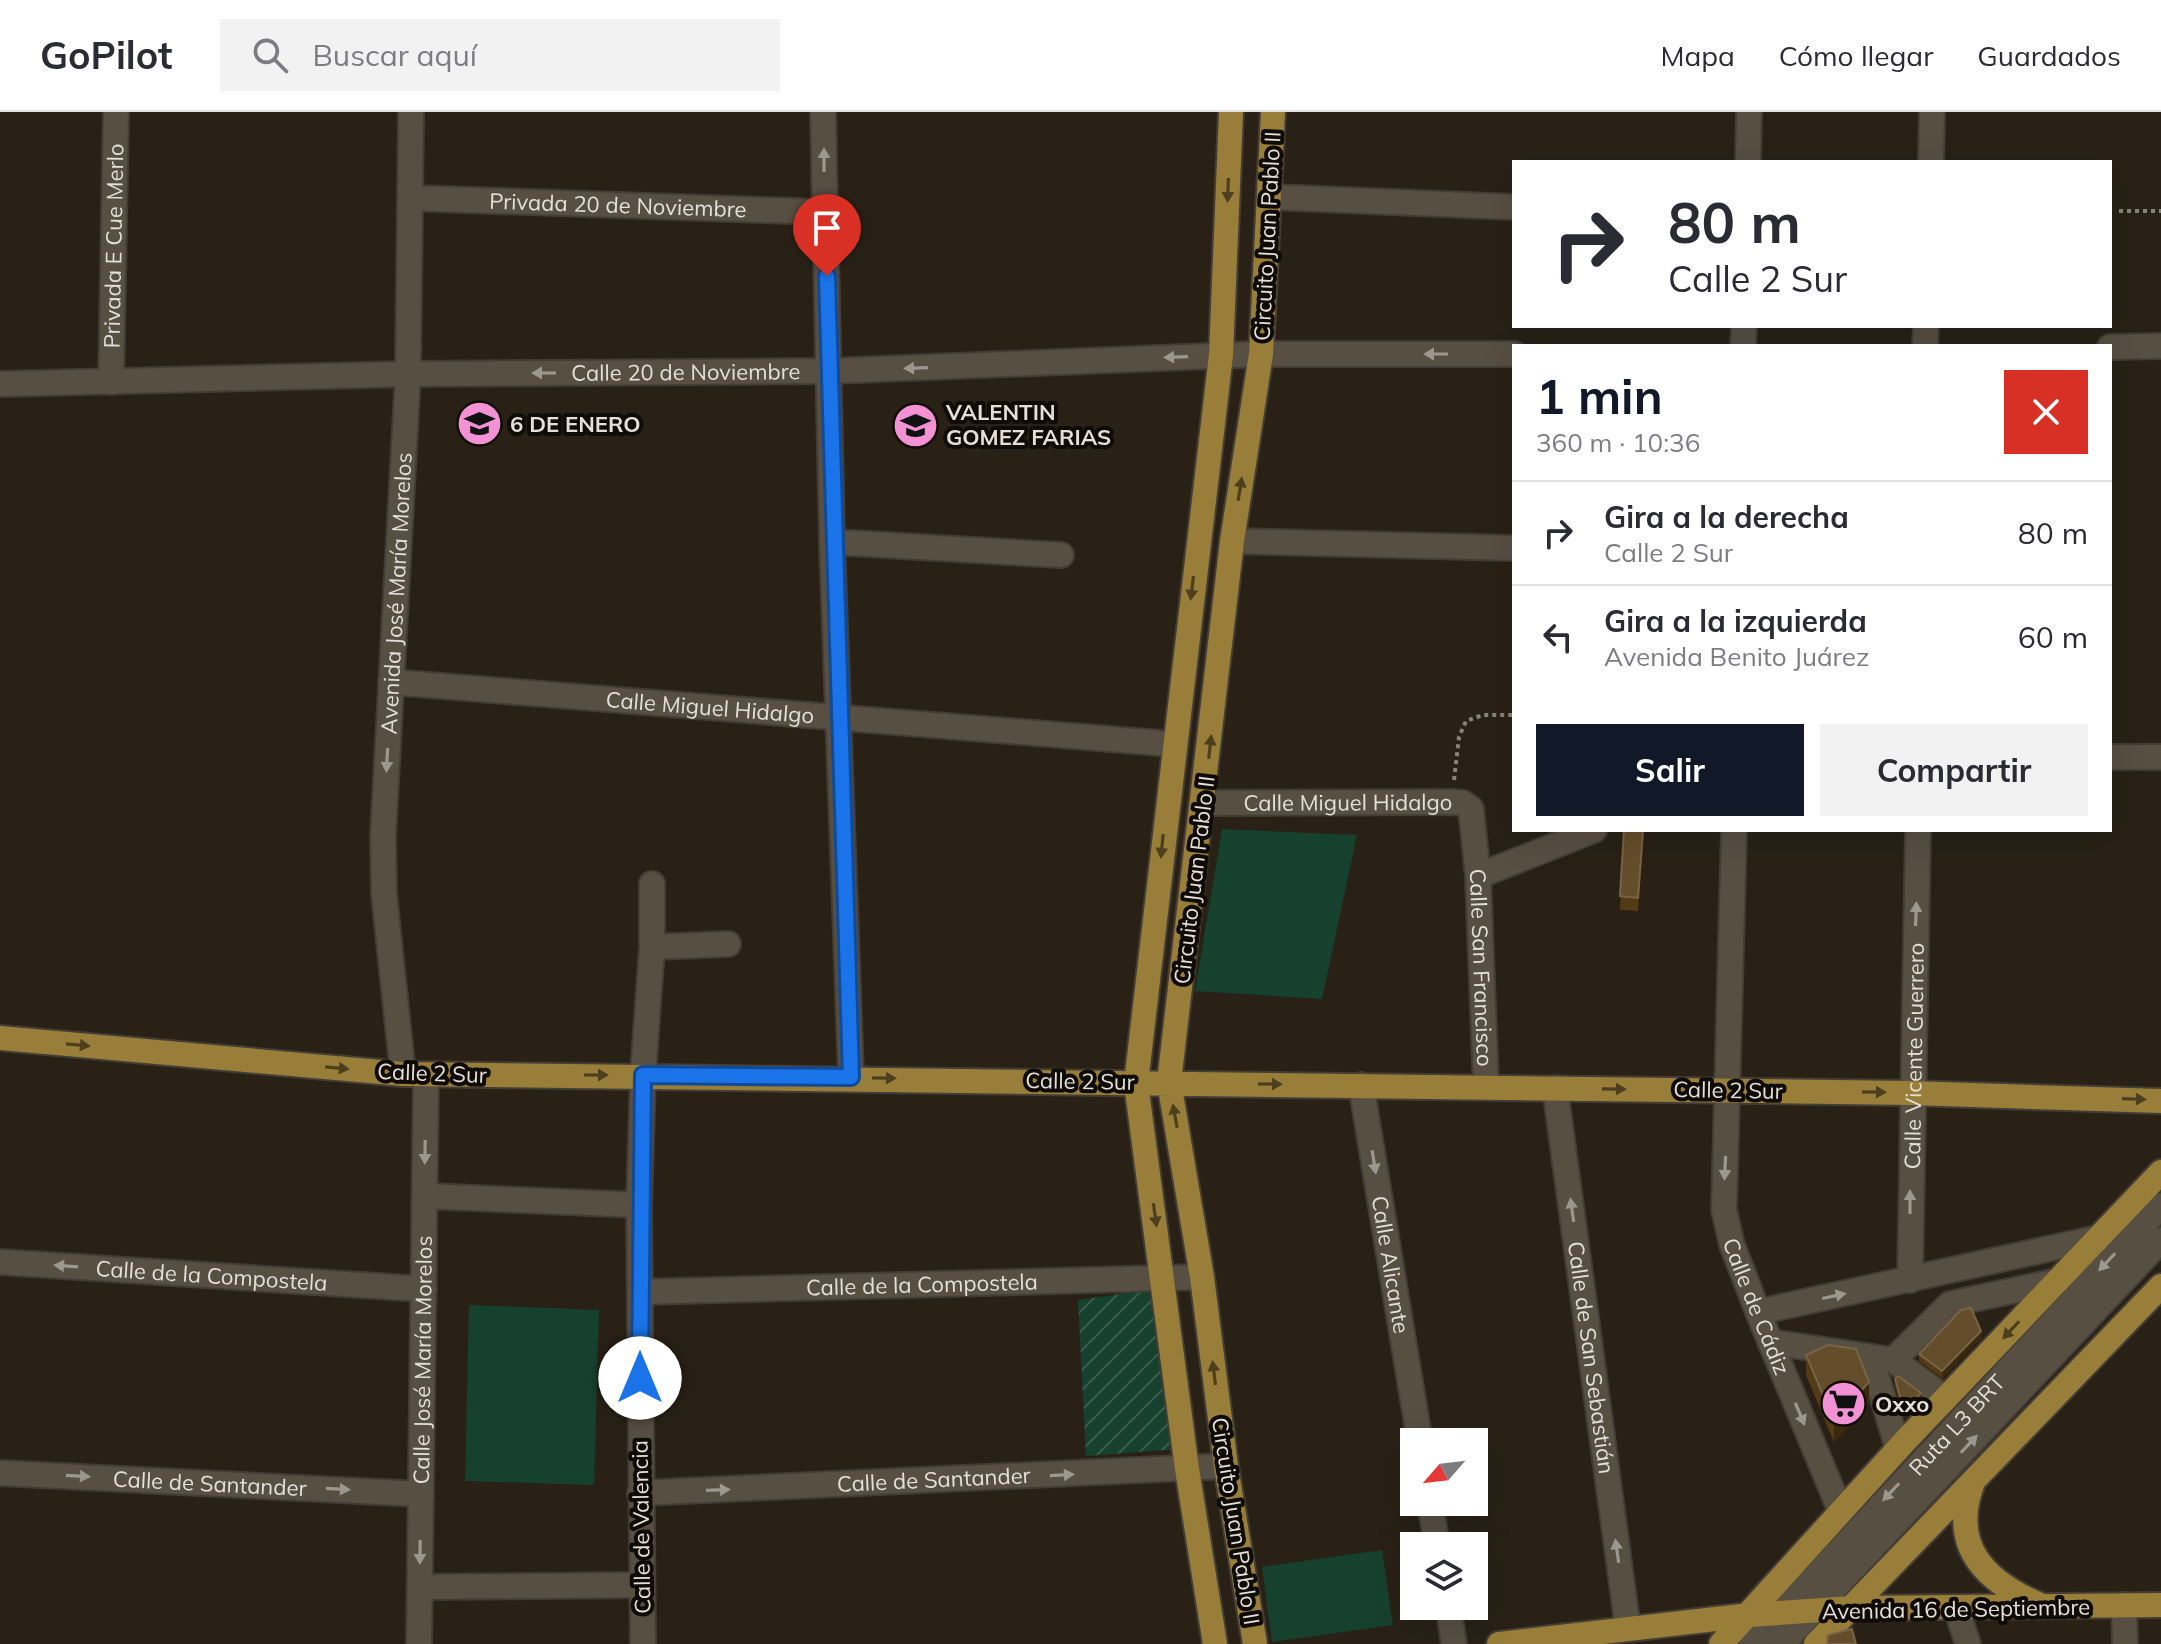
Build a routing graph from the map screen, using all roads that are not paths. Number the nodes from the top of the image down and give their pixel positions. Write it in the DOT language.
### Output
graph roads {
  1 [pos="116,112"];
  2 [pos="411,112"];
  3 [pos="823,112"];
  4 [pos="1231,112"];
  5 [pos="1273,112"];
  6 [pos="1749,112"];
  7 [pos="1932,112"];
  8 [pos="1748,160"];
  9 [pos="1931,160"];
  10 [pos="1271,197"];
  11 [pos="410,198"];
  12 [pos="1512,207"];
  13 [pos="824,212"];
  14 [pos="2161,346"];
  15 [pos="2112,347"];
  16 [pos="1261,354"];
  17 [pos="1512,354"];
  18 [pos="1221,355"];
  19 [pos="831,371"];
  20 [pos="408,374"];
  21 [pos="111,382"];
  22 [pos="0,384"];
  23 [pos="1232,541"];
  24 [pos="832,542"];
  25 [pos="1512,548"];
  26 [pos="1061,555"];
  27 [pos="391,682"];
  28 [pos="841,720"];
  29 [pos="1173,744"];
  30 [pos="2112,757"];
  31 [pos="2161,757"];
  32 [pos="1204,803"];
  33 [pos="1589,832"];
  34 [pos="1734,832"];
  35 [pos="1918,832"];
  36 [pos="1478,876"];
  37 [pos="652,884"];
  38 [pos="728,944"];
  39 [pos="652,947"];
  40 [pos="0,1038"];
  41 [pos="414,1074"];
  42 [pos="643,1075"];
  43 [pos="851,1077"];
  44 [pos="1169,1082"];
  45 [pos="1136,1083"];
  46 [pos="1361,1085"];
  47 [pos="1486,1087"];
  48 [pos="1555,1088"];
  49 [pos="1729,1090"];
  50 [pos="1910,1093"];
  51 [pos="2161,1101"];
  52 [pos="2161,1172"];
  53 [pos="425,1196"];
  54 [pos="639,1205"];
  55 [pos="2161,1206"];
  56 [pos="2098,1238"];
  57 [pos="2161,1240"];
  58 [pos="0,1262"];
  59 [pos="1202,1277"];
  60 [pos="1164,1279"];
  61 [pos="1910,1280"];
  62 [pos="2058,1281"];
  63 [pos="2161,1286"];
  64 [pos="424,1289"];
  65 [pos="640,1292"];
  66 [pos="1758,1312"];
  67 [pos="1770,1342"];
  68 [pos="1882,1358"];
  69 [pos="1946,1399"];
  70 [pos="1418,1428"];
  71 [pos="1898,1449"];
  72 [pos="1226,1466"];
  73 [pos="1187,1469"];
  74 [pos="0,1473"];
  75 [pos="1973,1481"];
  76 [pos="640,1493"];
  77 [pos="421,1494"];
  78 [pos="1841,1512"];
  79 [pos="642,1585"];
  80 [pos="420,1587"];
  81 [pos="2124,1605"];
  82 [pos="2161,1605"];
  83 [pos="2044,1607"];
  84 [pos="1852,1608"];
  85 [pos="1956,1608"];
  86 [pos="1812,1612"];
  87 [pos="1783,1613"];
  88 [pos="1750,1615"];
  89 [pos="1450,1620"];
  90 [pos="1628,1629"];
  91 [pos="419,1644"];
  92 [pos="643,1644"];
  93 [pos="1215,1644"];
  94 [pos="1255,1644"];
  95 [pos="1454,1644"];
  96 [pos="1499,1644"];
  97 [pos="1721,1644"];
  98 [pos="1752,1644"];
  99 [pos="1782,1644"];
  100 [pos="1816,1644"];
  101 [pos="1968,1644"];
  102 [pos="2125,1644"];
  1 -- 21 [label="street, Privada E Cue Merlo"];
  2 -- 11 [label="street, Avenida José María Morelos"];
  13 -- 3 [label="street, one-way"];
  4 -- 18 [label="main road, Circuito Juan Pablo II, one-way"];
  5 -- 10 [label="main road, Circuito Juan Pablo II"];
  6 -- 8 [label="street"];
  7 -- 9 [label="street"];
  10 -- 12 [label="street"];
  10 -- 16 [label="main road, Circuito Juan Pablo II"];
  11 -- 13 [label="street, Privada 20 de Noviembre"];
  11 -- 20 [label="street, Avenida José María Morelos"];
  13 -- 19 [label="street"];
  14 -- 15 [label="street"];
  17 -- 16 [label="street, Calle 20 de Noviembre, one-way"];
  16 -- 18 [label="street, Calle 20 de Noviembre"];
  23 -- 16 [label="main road, Circuito Juan Pablo II, one-way"];
  18 -- 19 [label="street, Calle 20 de Noviembre, one-way"];
  18 -- 29 [label="main road, Circuito Juan Pablo II, one-way"];
  19 -- 20 [label="street, Calle 20 de Noviembre, one-way"];
  19 -- 24 [label="street"];
  20 -- 21 [label="street, Calle 20 de Noviembre"];
  20 -- 27 [label="street, Avenida José María Morelos"];
  21 -- 22 [label="street, Calle 20 de Noviembre"];
  23 -- 25 [label="street"];
  32 -- 23 [label="main road, Circuito Juan Pablo II, one-way"];
  24 -- 26 [label="street"];
  24 -- 28 [label="street"];
  27 -- 28 [label="street, Calle Miguel Hidalgo"];
  27 -- 41 [label="street, Avenida José María Morelos, one-way"];
  28 -- 29 [label="street, Calle Miguel Hidalgo"];
  28 -- 43 [label="street"];
  29 -- 45 [label="main road, Circuito Juan Pablo II, one-way"];
  30 -- 31 [label="street"];
  32 -- 36 [label="street, Calle Miguel Hidalgo"];
  32 -- 44 [label="main road, Circuito Juan Pablo II"];
  33 -- 36 [label="street, Calle San Francisco"];
  34 -- 49 [label="street, Calle de Cádiz"];
  50 -- 35 [label="street, Calle Vicente Guerrero, one-way"];
  36 -- 47 [label="street, Calle San Francisco"];
  37 -- 39 [label="street, Calle de Valencia"];
  38 -- 39 [label="street"];
  39 -- 42 [label="street, Calle de Valencia"];
  40 -- 41 [label="main road, Calle 2 Sur, one-way"];
  41 -- 42 [label="main road, Calle 2 Sur, one-way"];
  41 -- 53 [label="street, Calle José María Morelos, one-way"];
  42 -- 43 [label="main road, Calle 2 Sur"];
  42 -- 54 [label="street, Calle de Valencia"];
  43 -- 45 [label="main road, Calle 2 Sur, one-way"];
  44 -- 45 [label="main road, Calle 2 Sur"];
  44 -- 46 [label="main road, Calle 2 Sur, one-way"];
  59 -- 44 [label="main road, Circuito Juan Pablo II, one-way"];
  45 -- 60 [label="main road, Circuito Juan Pablo II, one-way"];
  46 -- 47 [label="main road, Calle 2 Sur"];
  46 -- 70 [label="street, Calle Alicante, one-way"];
  47 -- 48 [label="main road, Calle 2 Sur"];
  48 -- 49 [label="main road, Calle 2 Sur, one-way"];
  90 -- 48 [label="street, Calle de San Sebastián, one-way"];
  49 -- 50 [label="main road, Calle 2 Sur, one-way"];
  49 -- 66 [label="street, Calle de Cádiz, one-way"];
  50 -- 51 [label="main road, Calle 2 Sur, one-way"];
  61 -- 50 [label="street, Calle Vicente Guerrero, one-way"];
  52 -- 56 [label="main road"];
  53 -- 54 [label="street"];
  53 -- 64 [label="street, Calle José María Morelos"];
  54 -- 65 [label="street, Calle de Valencia"];
  55 -- 87 [label="street, Ruta L3 BRT, one-way"];
  56 -- 61 [label="street"];
  56 -- 62 [label="main road"];
  86 -- 57 [label="street, one-way"];
  64 -- 58 [label="street, Calle de la Compostela, one-way"];
  59 -- 60 [label="street, Calle de la Compostela"];
  72 -- 59 [label="main road, Circuito Juan Pablo II, one-way"];
  60 -- 65 [label="street, Calle de la Compostela"];
  60 -- 73 [label="main road, Circuito Juan Pablo II"];
  66 -- 61 [label="street, one-way"];
  62 -- 68 [label="street"];
  62 -- 69 [label="main road, one-way"];
  63 -- 75 [label="main road"];
  64 -- 77 [label="street, Calle José María Morelos"];
  65 -- 76 [label="street, Calle de Valencia"];
  66 -- 67 [label="street, Calle de Cádiz"];
  67 -- 68 [label="street"];
  67 -- 78 [label="street, Calle de Cádiz, one-way"];
  68 -- 69 [label="street"];
  68 -- 71 [label="street"];
  69 -- 71 [label="main road"];
  71 -- 78 [label="main road"];
  72 -- 73 [label="street, Calle de Santander"];
  72 -- 94 [label="main road, Circuito Juan Pablo II"];
  76 -- 73 [label="street, Calle de Santander, one-way"];
  73 -- 93 [label="main road, Circuito Juan Pablo II"];
  74 -- 77 [label="street, Calle de Santander, one-way"];
  75 -- 83 [label="main road"];
  75 -- 84 [label="main road"];
  76 -- 79 [label="street, Calle de Valencia"];
  77 -- 80 [label="street, Calle José María Morelos, one-way"];
  78 -- 88 [label="main road"];
  79 -- 80 [label="street"];
  79 -- 92 [label="street, Calle de Valencia"];
  80 -- 91 [label="street, Calle José María Morelos"];
  81 -- 82 [label="main road, Avenida 16 de Septiembre"];
  81 -- 83 [label="main road, Avenida 16 de Septiembre"];
  81 -- 102 [label="street"];
  83 -- 85 [label="main road, Avenida 16 de Septiembre"];
  84 -- 85 [label="main road, Avenida 16 de Septiembre"];
  84 -- 86 [label="main road, Avenida 16 de Septiembre"];
  84 -- 100 [label="main road"];
  85 -- 101 [label="street"];
  86 -- 87 [label="main road, Avenida 16 de Septiembre"];
  86 -- 99 [label="street"];
  87 -- 88 [label="main road, Avenida 16 de Septiembre"];
  87 -- 98 [label="street, Ruta L3 BRT"];
  88 -- 90 [label="main road, Avenida 16 de Septiembre"];
  88 -- 97 [label="main road"];
  89 -- 95 [label="street"];
  90 -- 96 [label="main road, Avenida 16 de Septiembre"];
}
